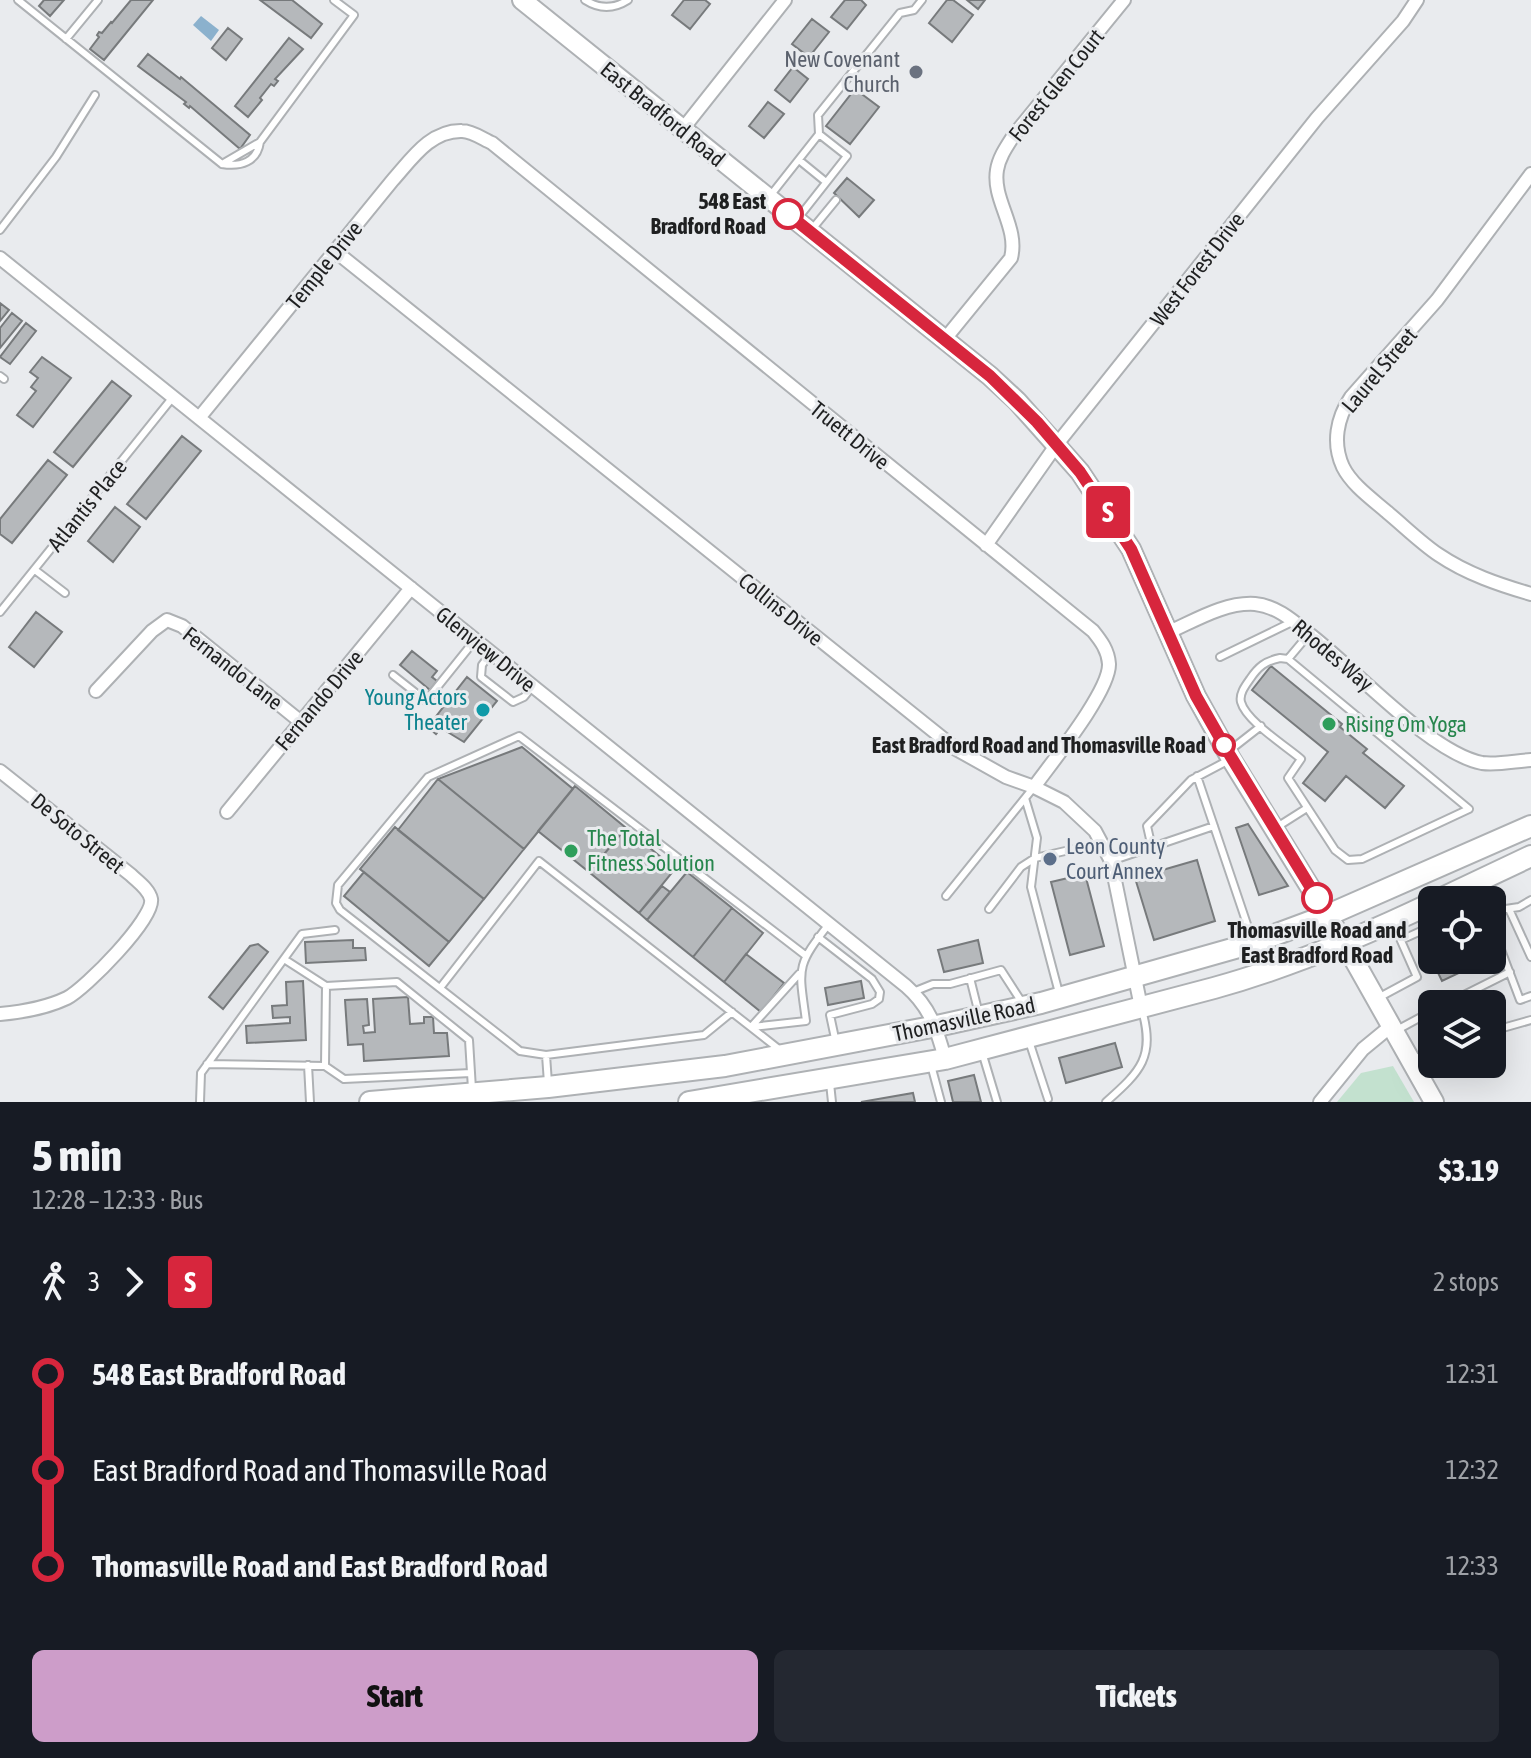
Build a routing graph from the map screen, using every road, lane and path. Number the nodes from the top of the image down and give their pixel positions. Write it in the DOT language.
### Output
graph roads {
  1 [pos="18,0"];
  2 [pos="98,0"];
  3 [pos="334,0"];
  4 [pos="522,0"];
  5 [pos="585,0"];
  6 [pos="628,0"];
  7 [pos="785,0"];
  8 [pos="922,0"];
  9 [pos="1124,0"];
  10 [pos="1417,0"];
  11 [pos="66,39"];
  12 [pos="95,95"];
  13 [pos="682,130"];
  14 [pos="462,131"];
  15 [pos="819,134"];
  16 [pos="260,142"];
  17 [pos="799,160"];
  18 [pos="222,164"];
  19 [pos="1531,174"];
  20 [pos="826,182"];
  21 [pos="768,198"];
  22 [pos="836,200"];
  23 [pos="804,226"];
  24 [pos="0,230"];
  25 [pos="335,251"];
  26 [pos="0,258"];
  27 [pos="945,339"];
  28 [pos="173,397"];
  29 [pos="199,418"];
  30 [pos="1057,444"];
  31 [pos="986,545"];
  32 [pos="35,570"];
  33 [pos="411,588"];
  34 [pos="65,593"];
  35 [pos="1531,594"];
  36 [pos="0,612"];
  37 [pos="1293,622"];
  38 [pos="1169,632"];
  39 [pos="1309,634"];
  40 [pos="475,640"];
  41 [pos="491,653"];
  42 [pos="1220,657"];
  43 [pos="1288,659"];
  44 [pos="393,675"];
  45 [pos="532,686"];
  46 [pos="96,691"];
  47 [pos="301,722"];
  48 [pos="1261,726"];
  49 [pos="1229,755"];
  50 [pos="1531,760"];
  51 [pos="0,771"];
  52 [pos="1197,776"];
  53 [pos="1034,787"];
  54 [pos="1025,798"];
  55 [pos="1307,808"];
  56 [pos="227,812"];
  57 [pos="1214,826"];
  58 [pos="1531,826"];
  59 [pos="1274,828"];
  60 [pos="1091,845"];
  61 [pos="1152,848"];
  62 [pos="1531,856"];
  63 [pos="1035,858"];
  64 [pos="1111,861"];
  65 [pos="1486,886"];
  66 [pos="946,896"];
  67 [pos="1531,900"];
  68 [pos="989,909"];
  69 [pos="1506,909"];
  70 [pos="1509,909"];
  71 [pos="1328,915"];
  72 [pos="1418,915"];
  73 [pos="829,924"];
  74 [pos="1418,928"];
  75 [pos="335,930"];
  76 [pos="1396,931"];
  77 [pos="818,937"];
  78 [pos="1253,943"];
  79 [pos="1345,944"];
  80 [pos="805,955"];
  81 [pos="1531,957"];
  82 [pos="284,959"];
  83 [pos="1506,962"];
  84 [pos="1510,972"];
  85 [pos="800,973"];
  86 [pos="1134,977"];
  87 [pos="970,978"];
  88 [pos="326,986"];
  89 [pos="440,988"];
  90 [pos="1474,990"];
  91 [pos="913,992"];
  92 [pos="1060,997"];
  93 [pos="1531,997"];
  94 [pos="1375,999"];
  95 [pos="1025,1007"];
  96 [pos="1141,1007"];
  97 [pos="732,1012"];
  98 [pos="0,1014"];
  99 [pos="980,1017"];
  100 [pos="1418,1017"];
  101 [pos="1531,1020"];
  102 [pos="937,1026"];
  103 [pos="751,1027"];
  104 [pos="1506,1027"];
  105 [pos="1392,1029"];
  106 [pos="1028,1037"];
  107 [pos="836,1045"];
  108 [pos="981,1049"];
  109 [pos="546,1055"];
  110 [pos="786,1055"];
  111 [pos="1418,1057"];
  112 [pos="938,1060"];
  113 [pos="1409,1060"];
  114 [pos="207,1064"];
  115 [pos="308,1065"];
  116 [pos="325,1066"];
  117 [pos="471,1073"];
  118 [pos="829,1079"];
  119 [pos="791,1089"];
  120 [pos="472,1094"];
  121 [pos="549,1095"];
  122 [pos="1048,1099"];
  123 [pos="407,1101"];
  124 [pos="200,1102"];
  125 [pos="310,1102"];
  126 [pos="370,1102"];
  127 [pos="696,1102"];
  128 [pos="832,1102"];
  129 [pos="941,1102"];
  130 [pos="997,1102"];
  131 [pos="1106,1102"];
  132 [pos="1320,1102"];
  133 [pos="1434,1102"];
  1 -- 11 [label="lane"];
  2 -- 11 [label="lane"];
  3 -- 16 [label="lane"];
  4 -- 13 [label="street, East Bradford Road"];
  5 -- 6 [label="lane"];
  7 -- 13 [label="street"];
  8 -- 15 [label="lane"];
  9 -- 27 [label="street, Forest Glen Court"];
  10 -- 30 [label="street, West Forest Drive"];
  11 -- 18 [label="lane"];
  12 -- 24 [label="lane"];
  13 -- 21 [label="street, East Bradford Road"];
  14 -- 25 [label="street, Temple Drive"];
  14 -- 31 [label="street, Truett Drive"];
  15 -- 17 [label="lane"];
  15 -- 20 [label="lane"];
  16 -- 18 [label="lane"];
  16 -- 18 [label="lane"];
  17 -- 20 [label="lane"];
  17 -- 21 [label="lane"];
  19 -- 35 [label="street, Laurel Street"];
  20 -- 23 [label="lane"];
  21 -- 23 [label="street, East Bradford Road"];
  22 -- 23 [label="lane"];
  23 -- 27 [label="street, East Bradford Road"];
  25 -- 29 [label="street, Temple Drive"];
  25 -- 53 [label="street, Collins Drive"];
  26 -- 28 [label="street, Glenview Drive"];
  27 -- 30 [label="street, East Bradford Road"];
  28 -- 29 [label="street, Glenview Drive"];
  28 -- 32 [label="lane, Atlantis Place"];
  29 -- 33 [label="street, Glenview Drive"];
  30 -- 31 [label="street, West Forest Drive"];
  30 -- 38 [label="street, East Bradford Road"];
  31 -- 53 [label="street, Truett Drive"];
  32 -- 34 [label="lane"];
  32 -- 36 [label="lane, Atlantis Place"];
  33 -- 40 [label="street, Glenview Drive"];
  33 -- 47 [label="street, Fernando Drive"];
  37 -- 38 [label="street, Rhodes Way"];
  37 -- 39 [label="street, Rhodes Way"];
  37 -- 42 [label="lane"];
  38 -- 49 [label="street, East Bradford Road"];
  39 -- 43 [label="lane"];
  39 -- 50 [label="street, Rhodes Way"];
  40 -- 41 [label="street, Glenview Drive"];
  40 -- 44 [label="lane"];
  41 -- 45 [label="street, Glenview Drive"];
  41 -- 45 [label="lane"];
  43 -- 48 [label="lane"];
  43 -- 55 [label="lane"];
  45 -- 73 [label="street, Glenview Drive"];
  46 -- 47 [label="street, Fernando Lane"];
  47 -- 56 [label="street, Fernando Drive"];
  48 -- 49 [label="lane"];
  48 -- 55 [label="lane"];
  49 -- 52 [label="lane"];
  49 -- 59 [label="street, East Bradford Road"];
  51 -- 98 [label="street, De Soto Street"];
  52 -- 57 [label="lane"];
  52 -- 61 [label="lane"];
  53 -- 54 [label="lane"];
  53 -- 64 [label="street, Collins Drive"];
  54 -- 63 [label="lane"];
  54 -- 66 [label="lane"];
  55 -- 59 [label="lane"];
  57 -- 61 [label="lane"];
  57 -- 78 [label="lane"];
  58 -- 71 [label="main road, Thomasville Road"];
  59 -- 71 [label="street, East Bradford Road"];
  60 -- 63 [label="lane"];
  61 -- 64 [label="lane"];
  62 -- 65 [label="main road, Thomasville Road"];
  63 -- 68 [label="lane"];
  63 -- 92 [label="lane"];
  64 -- 86 [label="street, Collins Drive"];
  67 -- 70 [label="lane"];
  69 -- 70 [label="lane"];
  70 -- 81 [label="lane"];
  71 -- 78 [label="main road, Thomasville Road"];
  71 -- 79 [label="street, East Bradford Road"];
  72 -- 76 [label="main road, Thomasville Road"];
  73 -- 77 [label="lane"];
  73 -- 91 [label="street, Glenview Drive"];
  74 -- 76 [label="lane"];
  75 -- 82 [label="lane"];
  76 -- 79 [label="main road, Thomasville Road"];
  76 -- 94 [label="lane"];
  77 -- 80 [label="lane"];
  77 -- 107 [label="lane"];
  78 -- 86 [label="main road, Thomasville Road"];
  79 -- 94 [label="street, East Bradford Road"];
  79 -- 96 [label="main road, Thomasville Road"];
  80 -- 85 [label="lane"];
  80 -- 89 [label="lane"];
  82 -- 88 [label="lane"];
  82 -- 114 [label="lane"];
  83 -- 84 [label="lane"];
  84 -- 90 [label="lane"];
  84 -- 93 [label="lane"];
  85 -- 103 [label="lane"];
  85 -- 103 [label="lane"];
  86 -- 92 [label="main road, Thomasville Road"];
  86 -- 96 [label="street, Collins Drive"];
  87 -- 91 [label="lane"];
  87 -- 95 [label="lane"];
  87 -- 99 [label="lane"];
  88 -- 116 [label="lane"];
  88 -- 117 [label="lane"];
  89 -- 97 [label="lane"];
  89 -- 109 [label="lane"];
  91 -- 102 [label="street, Glenview Drive"];
  92 -- 95 [label="main road, Thomasville Road"];
  94 -- 105 [label="street, East Bradford Road"];
  95 -- 99 [label="main road, Thomasville Road"];
  96 -- 106 [label="main road, Thomasville Road"];
  96 -- 131 [label="lane"];
  97 -- 103 [label="lane"];
  97 -- 109 [label="lane"];
  99 -- 102 [label="main road, Thomasville Road"];
  100 -- 105 [label="lane"];
  101 -- 104 [label="lane"];
  102 -- 107 [label="main road, Thomasville Road"];
  102 -- 112 [label="street, Glenview Drive"];
  103 -- 110 [label="lane"];
  105 -- 113 [label="street, East Bradford Road"];
  105 -- 132 [label="street"];
  106 -- 108 [label="main road, Thomasville Road"];
  106 -- 122 [label="lane"];
  107 -- 110 [label="main road, Thomasville Road"];
  108 -- 112 [label="main road, Thomasville Road"];
  108 -- 130 [label="lane"];
  109 -- 121 [label="lane"];
  110 -- 119 [label="main road"];
  110 -- 121 [label="main road, Thomasville Road"];
  111 -- 113 [label="lane"];
  112 -- 118 [label="main road, Thomasville Road"];
  112 -- 129 [label="lane"];
  113 -- 133 [label="street, East Bradford Road"];
  114 -- 115 [label="lane"];
  114 -- 124 [label="lane"];
  115 -- 116 [label="lane"];
  115 -- 125 [label="lane"];
  116 -- 117 [label="lane"];
  117 -- 120 [label="lane"];
  118 -- 119 [label="main road, Thomasville Road"];
  118 -- 128 [label="lane"];
  119 -- 127 [label="main road, Thomasville Road"];
  120 -- 121 [label="main road, Thomasville Road"];
  120 -- 123 [label="main road, Thomasville Road"];
  123 -- 126 [label="main road, Thomasville Road"];
}
